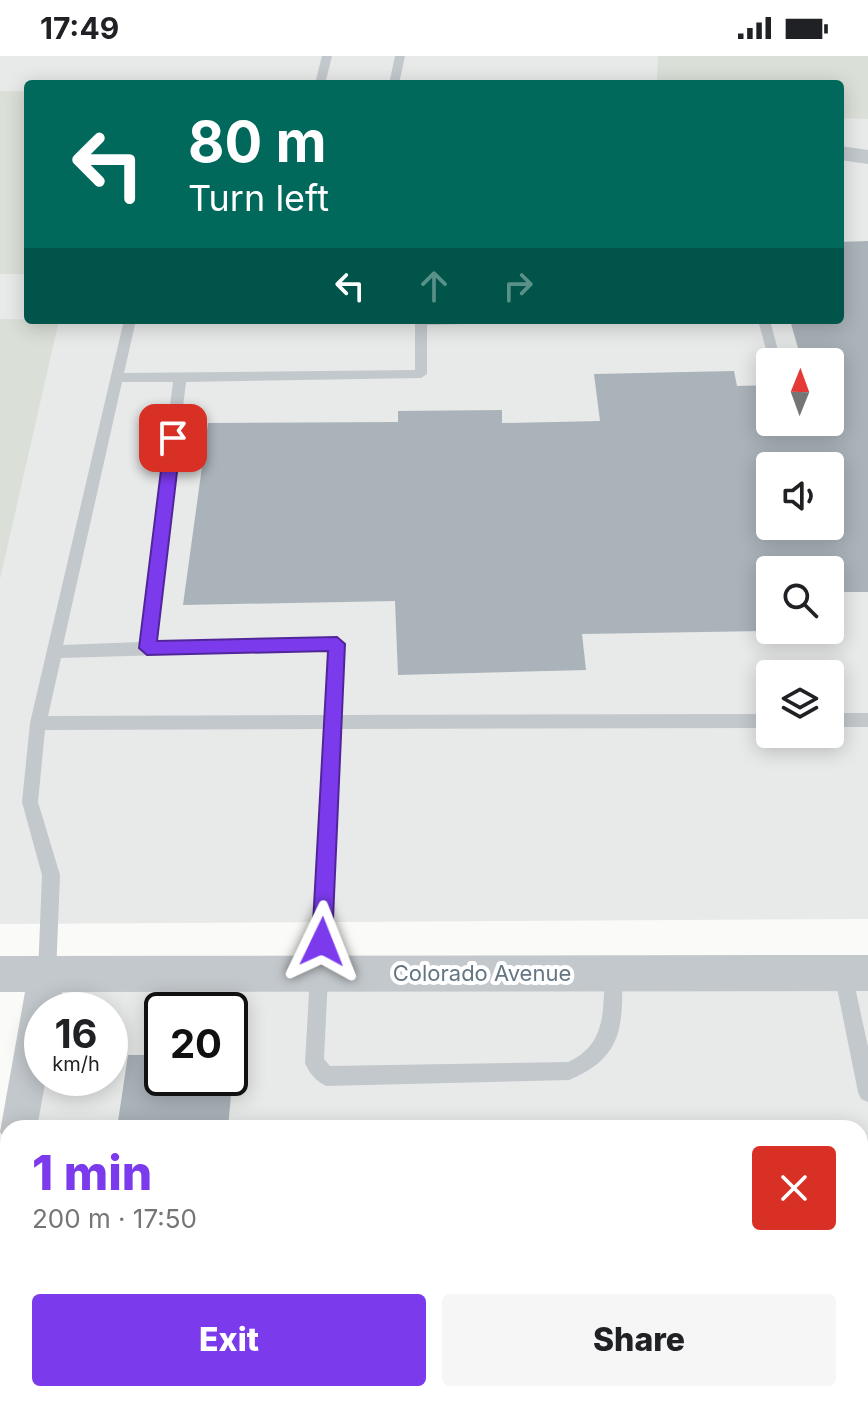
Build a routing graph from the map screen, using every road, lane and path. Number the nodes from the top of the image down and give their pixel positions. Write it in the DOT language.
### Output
graph roads {
  1 [pos="327,56"];
  2 [pos="400,56"];
  3 [pos="321,80"];
  4 [pos="395,80"];
  5 [pos="844,154"];
  6 [pos="868,157"];
  7 [pos="129,324"];
  8 [pos="421,324"];
  9 [pos="765,324"];
  10 [pos="772,348"];
  11 [pos="180,377"];
  12 [pos="115,378"];
  13 [pos="147,648"];
  14 [pos="54,652"];
  15 [pos="844,720"];
  16 [pos="868,720"];
  17 [pos="756,721"];
  18 [pos="331,722"];
  19 [pos="38,723"];
  20 [pos="613,973"];
  21 [pos="856,973"];
  22 [pos="0,974"];
  23 [pos="47,974"];
  24 [pos="321,974"];
  25 [pos="868,1092"];
  26 [pos="20,1120"];
  1 -- 3 [label="lane"];
  2 -- 4 [label="lane"];
  5 -- 6 [label="street"];
  7 -- 12 [label="lane"];
  8 -- 11 [label="lane"];
  9 -- 10 [label="lane"];
  11 -- 12 [label="lane"];
  11 -- 13 [label="lane"];
  12 -- 14 [label="lane"];
  13 -- 14 [label="lane"];
  13 -- 18 [label="lane"];
  14 -- 19 [label="lane"];
  15 -- 16 [label="lane"];
  17 -- 18 [label="lane"];
  18 -- 19 [label="lane"];
  18 -- 24 [label="lane"];
  19 -- 23 [label="lane"];
  20 -- 21 [label="street, Colorado Avenue"];
  20 -- 24 [label="street, Colorado Avenue"];
  20 -- 24 [label="lane"];
  21 -- 25 [label="lane"];
  22 -- 23 [label="street, Colorado Avenue"];
  23 -- 24 [label="street, Colorado Avenue"];
  23 -- 26 [label="street"];
}
